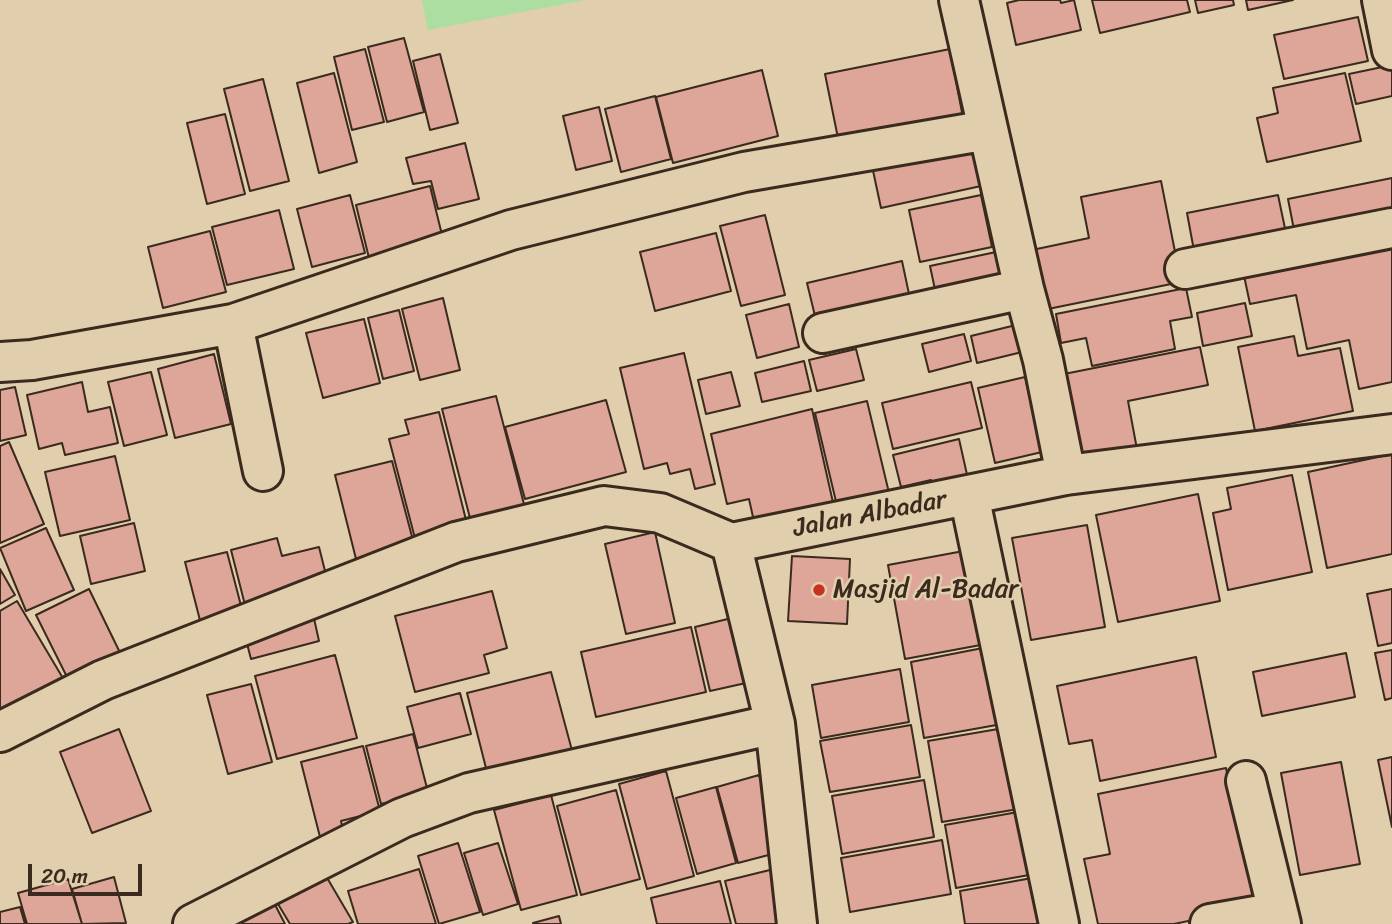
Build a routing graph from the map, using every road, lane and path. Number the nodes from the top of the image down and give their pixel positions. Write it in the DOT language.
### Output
graph roads {
  1 [pos="959,0"];
  2 [pos="1382,0"];
  3 [pos="1392,50"];
  4 [pos="988,130"];
  5 [pos="1392,228"];
  6 [pos="1185,270"];
  7 [pos="1024,289"];
  8 [pos="233,324"];
  9 [pos="823,333"];
  10 [pos="0,362"];
  11 [pos="1392,434"];
  12 [pos="263,471"];
  13 [pos="1066,475"];
  14 [pos="969,495"];
  15 [pos="731,543"];
  16 [pos="775,724"];
  17 [pos="0,732"];
  18 [pos="1246,781"];
  19 [pos="1280,918"];
  20 [pos="193,924"];
  21 [pos="797,924"];
  22 [pos="1059,924"];
  23 [pos="1210,924"];
  1 -- 4 [label="street"];
  2 -- 3 [label="street"];
  4 -- 7 [label="street"];
  4 -- 8 [label="street"];
  5 -- 6 [label="street"];
  7 -- 9 [label="street"];
  7 -- 13 [label="street"];
  8 -- 10 [label="street"];
  8 -- 12 [label="street"];
  11 -- 13 [label="street, Jalan Albadar"];
  13 -- 14 [label="street, Jalan Albadar"];
  14 -- 15 [label="street, Jalan Albadar"];
  14 -- 22 [label="street"];
  15 -- 16 [label="street"];
  15 -- 17 [label="street"];
  16 -- 20 [label="street"];
  16 -- 21 [label="street"];
  18 -- 19 [label="street"];
  19 -- 23 [label="street"];
}
